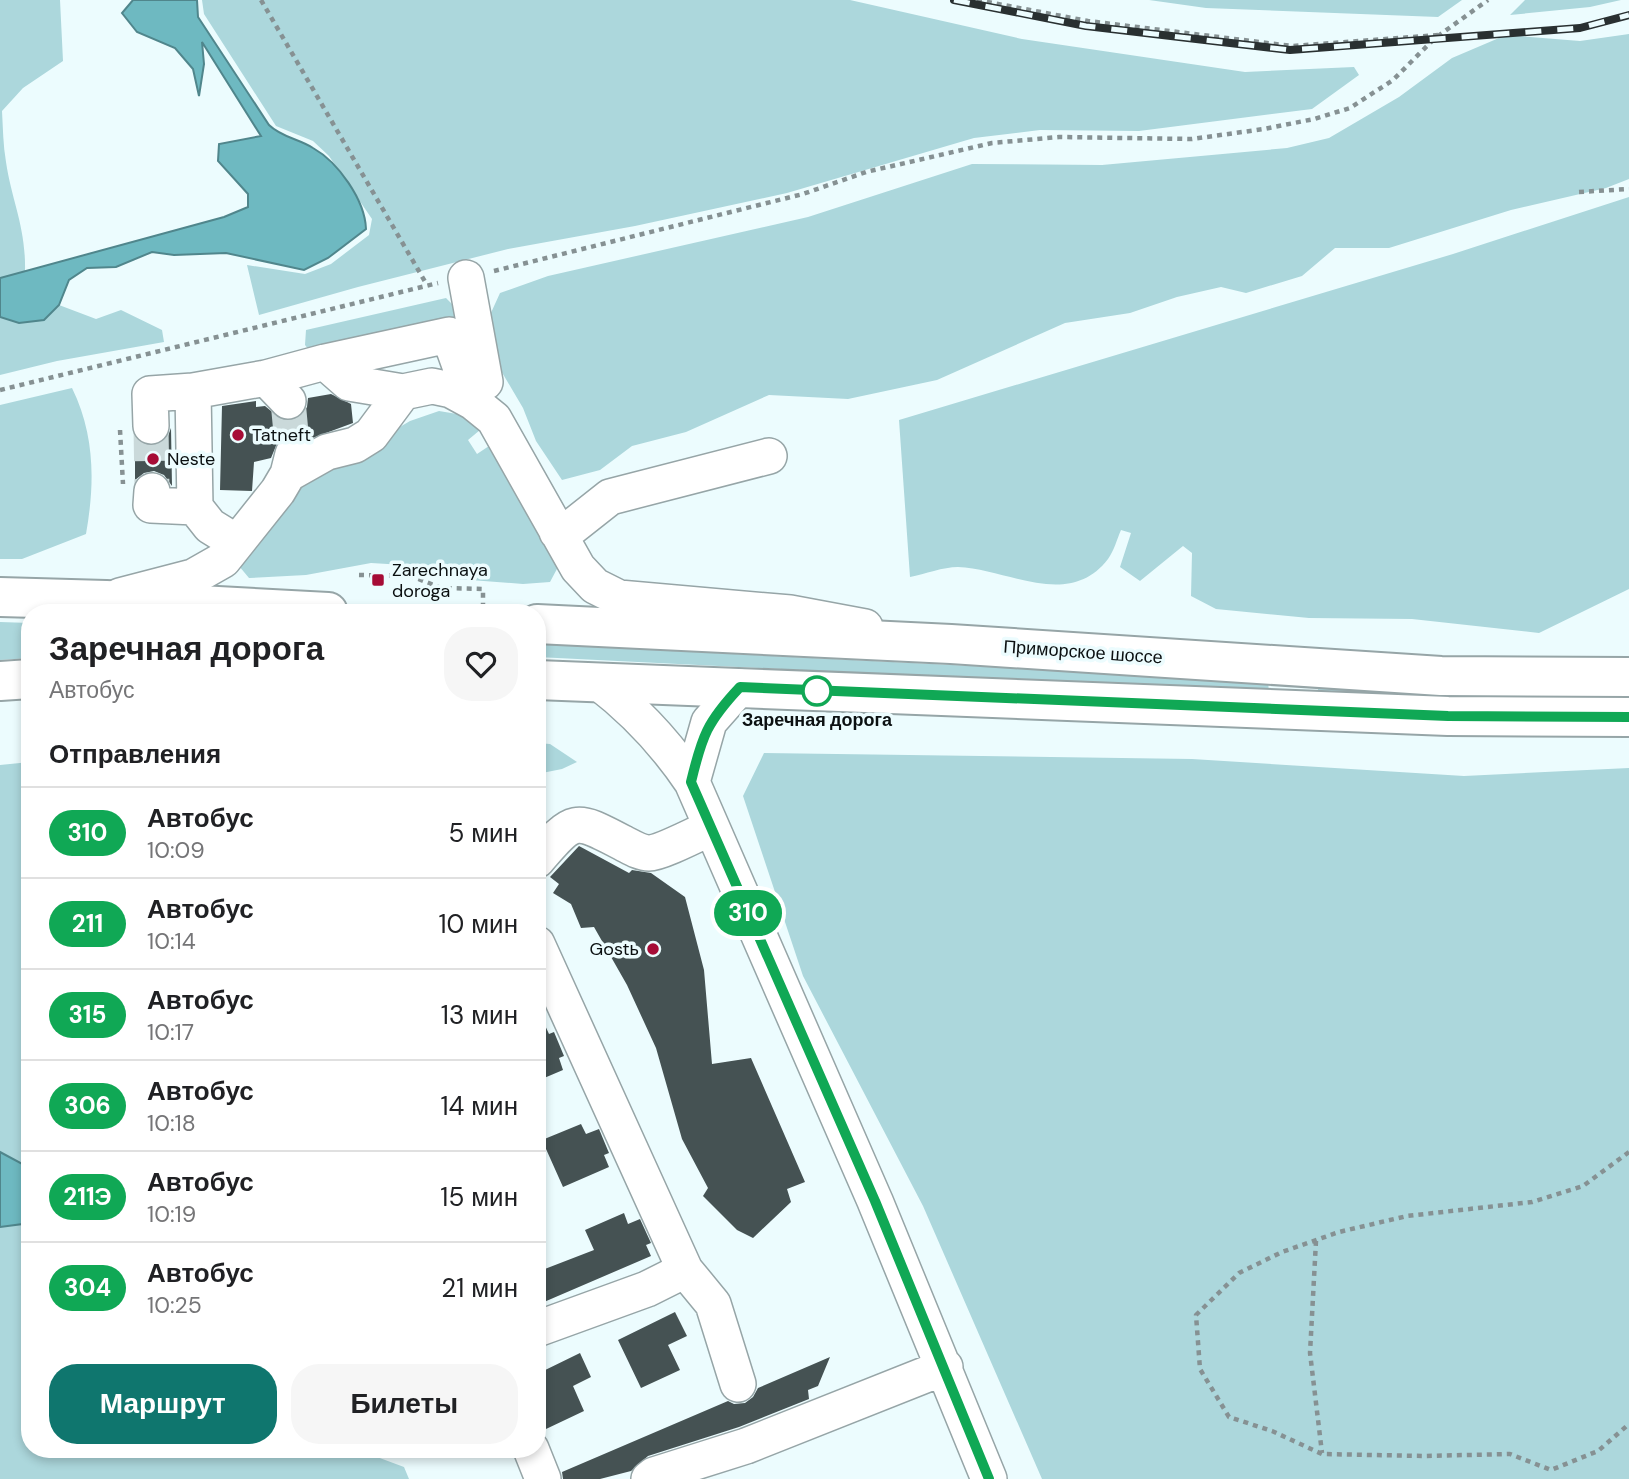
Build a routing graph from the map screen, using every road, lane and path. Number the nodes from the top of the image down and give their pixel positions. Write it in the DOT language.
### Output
graph roads {
  1 [pos="261,0"];
  2 [pos="977,0"];
  3 [pos="1488,0"];
  4 [pos="1440,34"];
  5 [pos="1629,189"];
  6 [pos="1579,192"];
  7 [pos="466,278"];
  8 [pos="427,285"];
  9 [pos="325,362"];
  10 [pos="0,390"];
  11 [pos="193,391"];
  12 [pos="402,391"];
  13 [pos="484,411"];
  14 [pos="136,425"];
  15 [pos="769,456"];
  16 [pos="152,498"];
  17 [pos="195,507"];
  18 [pos="557,532"];
  19 [pos="236,542"];
  20 [pos="359,575"];
  21 [pos="0,597"];
  22 [pos="106,600"];
  23 [pos="180,604"];
  24 [pos="483,604"];
  25 [pos="546,624"];
  26 [pos="951,644"];
  27 [pos="1295,666"];
  28 [pos="1629,677"];
  29 [pos="21,679"];
  30 [pos="546,680"];
  31 [pos="0,681"];
  32 [pos="598,682"];
  33 [pos="740,687"];
  34 [pos="1293,710"];
  35 [pos="1629,717"];
  36 [pos="691,782"];
  37 [pos="710,828"];
  38 [pos="546,850"];
  39 [pos="546,964"];
  40 [pos="1629,1152"];
  41 [pos="1316,1241"];
  42 [pos="685,1270"];
  43 [pos="546,1326"];
  44 [pos="945,1367"];
  45 [pos="738,1384"];
  46 [pos="1629,1424"];
  47 [pos="1322,1454"];
  48 [pos="535,1458"];
  49 [pos="648,1478"];
  50 [pos="543,1479"];
  51 [pos="989,1479"];
  1 -- 8 [label="path"];
  2 -- 4 [label="path"];
  3 -- 4 [label="path"];
  4 -- 7 [label="path"];
  5 -- 6 [label="path"];
  7 -- 8 [label="path"];
  7 -- 13 [label="street"];
  8 -- 10 [label="path"];
  9 -- 11 [label="street"];
  9 -- 12 [label="street"];
  9 -- 13 [label="street"];
  11 -- 14 [label="street"];
  11 -- 17 [label="street"];
  12 -- 13 [label="street"];
  12 -- 19 [label="street"];
  13 -- 18 [label="street"];
  14 -- 16 [label="path"];
  15 -- 18 [label="street"];
  16 -- 17 [label="street"];
  17 -- 19 [label="street"];
  18 -- 26 [label="street"];
  19 -- 22 [label="street"];
  20 -- 24 [label="path"];
  21 -- 22 [label="highway"];
  22 -- 23 [label="highway"];
  25 -- 26 [label="highway, Приморское шоссе"];
  26 -- 27 [label="highway, Приморское шоссе"];
  27 -- 28 [label="highway, Приморское шоссе"];
  27 -- 34 [label="highway"];
  29 -- 31 [label="highway"];
  30 -- 32 [label="highway"];
  32 -- 33 [label="highway"];
  32 -- 36 [label="street"];
  33 -- 34 [label="highway"];
  33 -- 36 [label="street"];
  34 -- 35 [label="highway"];
  36 -- 37 [label="street"];
  37 -- 38 [label="street"];
  37 -- 44 [label="street"];
  39 -- 42 [label="street"];
  40 -- 41 [label="path"];
  41 -- 47 [label="path"];
  41 -- 47 [label="path"];
  42 -- 43 [label="street"];
  42 -- 45 [label="street"];
  44 -- 49 [label="street"];
  44 -- 51 [label="street"];
  46 -- 47 [label="path"];
  48 -- 50 [label="street"];
}
